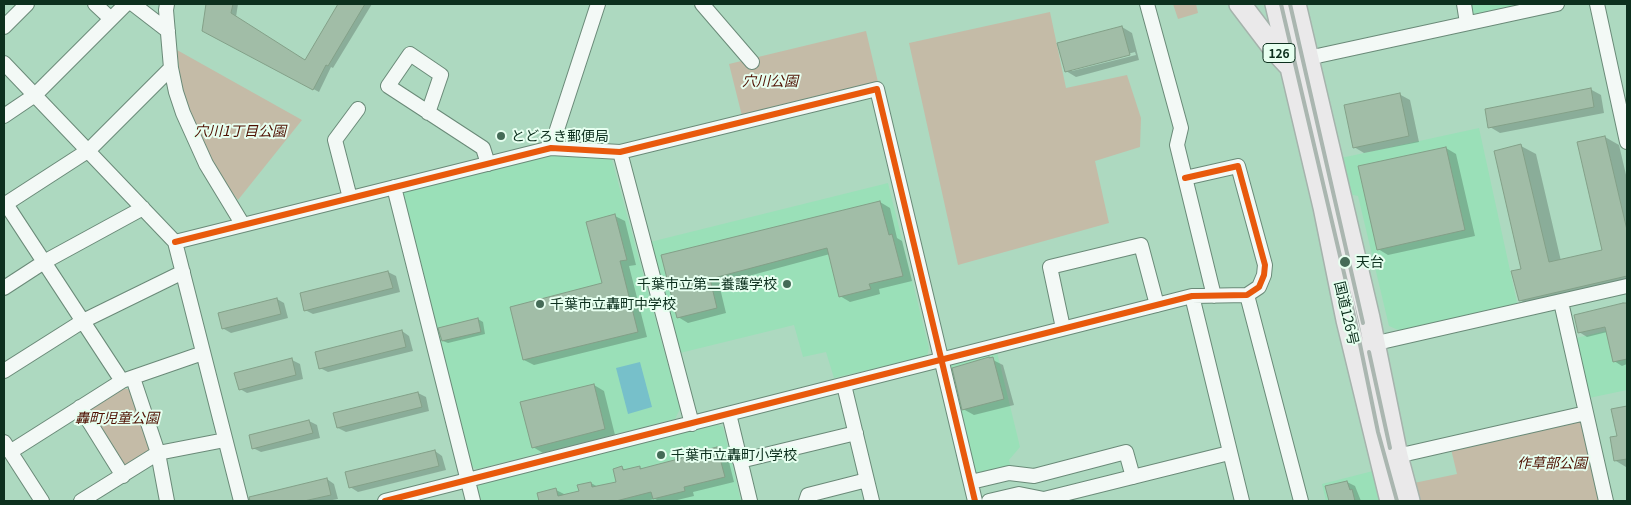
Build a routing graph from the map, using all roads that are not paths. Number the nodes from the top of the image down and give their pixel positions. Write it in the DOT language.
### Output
graph roads {
  1 [pos="27,4"];
  2 [pos="95,4"];
  3 [pos="126,4"];
  4 [pos="133,4"];
  5 [pos="167,4"];
  6 [pos="598,4"];
  7 [pos="702,4"];
  8 [pos="1147,4"];
  9 [pos="1240,4"];
  10 [pos="1276,4"];
  11 [pos="1295,4"];
  12 [pos="1464,4"];
  13 [pos="1557,4"];
  14 [pos="1597,4"];
  15 [pos="111,19"];
  16 [pos="1467,23"];
  17 [pos="4,28"];
  18 [pos="168,31"];
  19 [pos="752,62"];
  20 [pos="4,63"];
  21 [pos="1299,63"];
  22 [pos="171,68"];
  23 [pos="1621,84"];
  24 [pos="35,95"];
  25 [pos="358,109"];
  26 [pos="428,113"];
  27 [pos="4,116"];
  28 [pos="1627,142"];
  29 [pos="551,148"];
  30 [pos="89,150"];
  31 [pos="620,152"];
  32 [pos="488,164"];
  33 [pos="1185,178"];
  34 [pos="394,187"];
  35 [pos="350,198"];
  36 [pos="5,205"];
  37 [pos="144,208"];
  38 [pos="243,225"];
  39 [pos="175,242"];
  40 [pos="44,262"];
  41 [pos="183,272"];
  42 [pos="1627,286"];
  43 [pos="4,288"];
  44 [pos="1247,295"];
  45 [pos="1192,296"];
  46 [pos="1214,296"];
  47 [pos="1561,302"];
  48 [pos="1157,305"];
  49 [pos="83,321"];
  50 [pos="1063,328"];
  51 [pos="1364,346"];
  52 [pos="203,353"];
  53 [pos="942,360"];
  54 [pos="4,371"];
  55 [pos="128,380"];
  56 [pos="844,385"];
  57 [pos="80,406"];
  58 [pos="1586,412"];
  59 [pos="729,414"];
  60 [pos="692,424"];
  61 [pos="856,433"];
  62 [pos="225,440"];
  63 [pos="7,447"];
  64 [pos="158,453"];
  65 [pos="1229,453"];
  66 [pos="1397,456"];
  67 [pos="740,461"];
  68 [pos="123,476"];
  69 [pos="1133,477"];
  70 [pos="468,480"];
  71 [pos="867,480"];
  72 [pos="971,482"];
  73 [pos="42,501"];
  74 [pos="81,501"];
  75 [pos="167,501"];
  76 [pos="241,501"];
  77 [pos="385,501"];
  78 [pos="473,501"];
  79 [pos="750,501"];
  80 [pos="806,501"];
  81 [pos="872,501"];
  82 [pos="976,501"];
  83 [pos="989,501"];
  84 [pos="1242,501"];
  85 [pos="1301,501"];
  86 [pos="1391,501"];
  87 [pos="1409,501"];
  88 [pos="1606,501"];
  1 -- 17 [label="street"];
  2 -- 15 [label="street"];
  3 -- 15 [label="street"];
  4 -- 18 [label="street"];
  5 -- 18 [label="street"];
  6 -- 29 [label="street"];
  7 -- 19 [label="street"];
  8 -- 33 [label="street"];
  9 -- 21 [label="highway, 国道126号 / 126"];
  10 -- 21 [label="highway, 国道126号 / 126"];
  11 -- 21 [label="highway, 国道126号 / 126"];
  12 -- 16 [label="street"];
  13 -- 16 [label="street"];
  14 -- 23 [label="street"];
  15 -- 24 [label="street"];
  16 -- 21 [label="street"];
  18 -- 22 [label="street"];
  20 -- 24 [label="street"];
  21 -- 51 [label="highway, 国道126号 / 126"];
  21 -- 51 [label="highway, 国道126号 / 126"];
  22 -- 30 [label="street"];
  22 -- 38 [label="street"];
  23 -- 28 [label="street"];
  24 -- 27 [label="street"];
  24 -- 30 [label="street"];
  25 -- 35 [label="street"];
  26 -- 32 [label="street"];
  29 -- 31 [label="street"];
  29 -- 32 [label="street"];
  30 -- 36 [label="street"];
  30 -- 37 [label="street"];
  31 -- 53 [label="street"];
  31 -- 60 [label="street"];
  32 -- 34 [label="street"];
  33 -- 44 [label="street"];
  33 -- 46 [label="street"];
  34 -- 35 [label="street"];
  34 -- 70 [label="street"];
  35 -- 38 [label="street"];
  36 -- 40 [label="street"];
  37 -- 39 [label="street"];
  37 -- 40 [label="street"];
  38 -- 39 [label="street"];
  39 -- 41 [label="street"];
  40 -- 43 [label="street"];
  40 -- 49 [label="street"];
  41 -- 49 [label="street"];
  41 -- 52 [label="street"];
  42 -- 47 [label="street"];
  44 -- 46 [label="street"];
  44 -- 85 [label="street"];
  45 -- 46 [label="street"];
  45 -- 48 [label="street"];
  45 -- 65 [label="street"];
  47 -- 51 [label="street"];
  47 -- 58 [label="street"];
  48 -- 50 [label="street"];
  48 -- 50 [label="street"];
  49 -- 54 [label="street"];
  49 -- 55 [label="street"];
  50 -- 53 [label="street"];
  51 -- 66 [label="highway, 国道126号 / 126"];
  51 -- 86 [label="highway, 国道126号 / 126"];
  52 -- 55 [label="street"];
  52 -- 62 [label="street"];
  53 -- 56 [label="street"];
  53 -- 72 [label="street"];
  55 -- 57 [label="street"];
  55 -- 64 [label="street"];
  56 -- 59 [label="street"];
  56 -- 61 [label="street"];
  57 -- 63 [label="street"];
  57 -- 68 [label="street"];
  58 -- 66 [label="street"];
  58 -- 88 [label="street"];
  59 -- 60 [label="street"];
  59 -- 67 [label="street"];
  60 -- 70 [label="street"];
  61 -- 67 [label="street"];
  61 -- 71 [label="street"];
  62 -- 64 [label="street"];
  62 -- 76 [label="street"];
  63 -- 73 [label="street"];
  64 -- 68 [label="street"];
  64 -- 75 [label="street"];
  65 -- 69 [label="street"];
  65 -- 84 [label="street"];
  66 -- 87 [label="highway, 国道126号 / 126"];
  67 -- 79 [label="street"];
  68 -- 74 [label="street"];
  69 -- 72 [label="street"];
  69 -- 83 [label="street"];
  70 -- 77 [label="street"];
  70 -- 78 [label="street"];
  71 -- 80 [label="street"];
  71 -- 81 [label="street"];
  72 -- 82 [label="street"];
}
